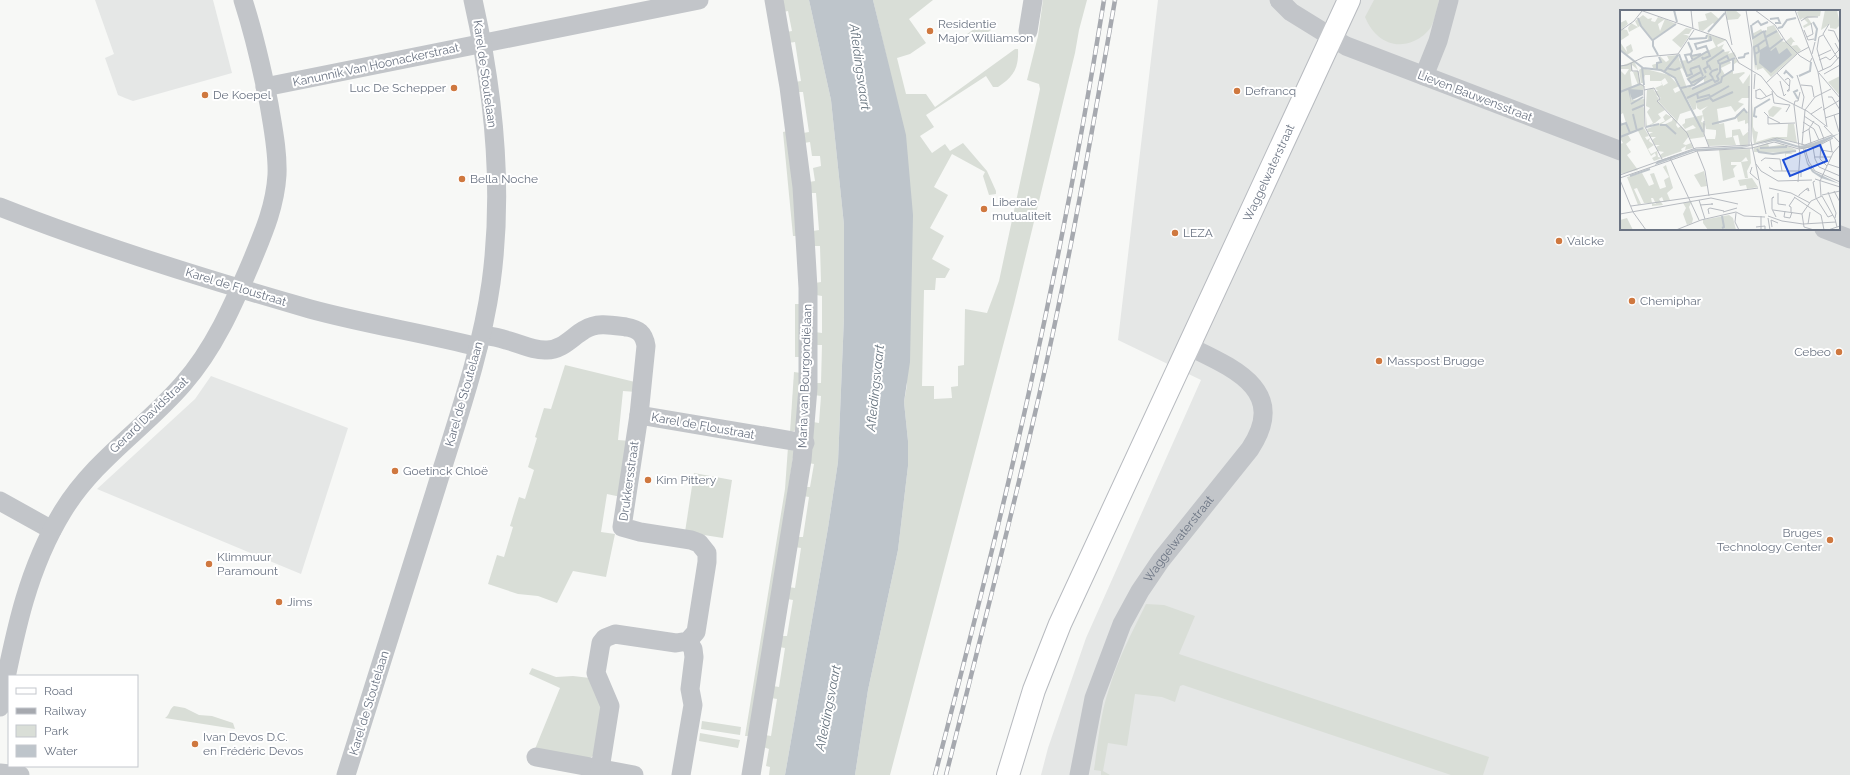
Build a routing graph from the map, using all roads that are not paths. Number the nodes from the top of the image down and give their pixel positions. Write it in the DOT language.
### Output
graph roads {
  1 [pos="243,0"];
  2 [pos="473,0"];
  3 [pos="699,0"];
  4 [pos="774,0"];
  5 [pos="1033,0"];
  6 [pos="1279,0"];
  7 [pos="1349,0"];
  8 [pos="1449,0"];
  9 [pos="1028,30"];
  10 [pos="1332,36"];
  11 [pos="483,43"];
  12 [pos="1424,76"];
  13 [pos="265,87"];
  14 [pos="1620,151"];
  15 [pos="0,207"];
  16 [pos="1827,230"];
  17 [pos="1850,239"];
  18 [pos="240,288"];
  19 [pos="480,341"];
  20 [pos="1188,346"];
  21 [pos="639,415"];
  22 [pos="804,443"];
  23 [pos="0,501"];
  24 [pos="52,530"];
  25 [pos="688,640"];
  26 [pos="0,707"];
  27 [pos="536,757"];
  28 [pos="600,769"];
  29 [pos="0,773"];
  30 [pos="20,775"];
  31 [pos="346,775"];
  32 [pos="634,775"];
  33 [pos="681,775"];
  34 [pos="751,775"];
  35 [pos="1008,775"];
  36 [pos="1079,775"];
  1 -- 13 [label="street, Gerard Davidstraat"];
  2 -- 11 [label="street, Karel de Stoutelaan"];
  3 -- 11 [label="street, Kanunnik Van Hoonackerstraat"];
  4 -- 22 [label="street, Maria van Bourgondiëlaan"];
  5 -- 9 [label="street"];
  6 -- 10 [label="street, Lieven Bauwensstraat"];
  7 -- 10 [label="main road, Waggelwaterstraat"];
  8 -- 12 [label="street"];
  10 -- 12 [label="street, Lieven Bauwensstraat"];
  10 -- 20 [label="main road, Waggelwaterstraat"];
  11 -- 13 [label="street, Kanunnik Van Hoonackerstraat"];
  11 -- 19 [label="street, Karel de Stoutelaan"];
  12 -- 14 [label="street, Lieven Bauwensstraat"];
  13 -- 18 [label="street, Gerard Davidstraat"];
  15 -- 18 [label="street, Karel de Floustraat"];
  16 -- 17 [label="street"];
  18 -- 19 [label="street, Karel de Floustraat"];
  18 -- 24 [label="street, Gerard Davidstraat"];
  19 -- 21 [label="street, Karel de Floustraat"];
  19 -- 31 [label="street, Karel de Stoutelaan"];
  20 -- 35 [label="main road, Waggelwaterstraat"];
  20 -- 36 [label="street, Waggelwaterstraat"];
  21 -- 22 [label="street, Karel de Floustraat"];
  21 -- 25 [label="street, Drukkersstraat"];
  22 -- 34 [label="street, Maria van Bourgondiëlaan"];
  23 -- 24 [label="street"];
  24 -- 26 [label="street, Gerard Davidstraat"];
  25 -- 28 [label="street"];
  25 -- 33 [label="street"];
  27 -- 28 [label="street"];
  28 -- 32 [label="street"];
  29 -- 30 [label="street"];
}
